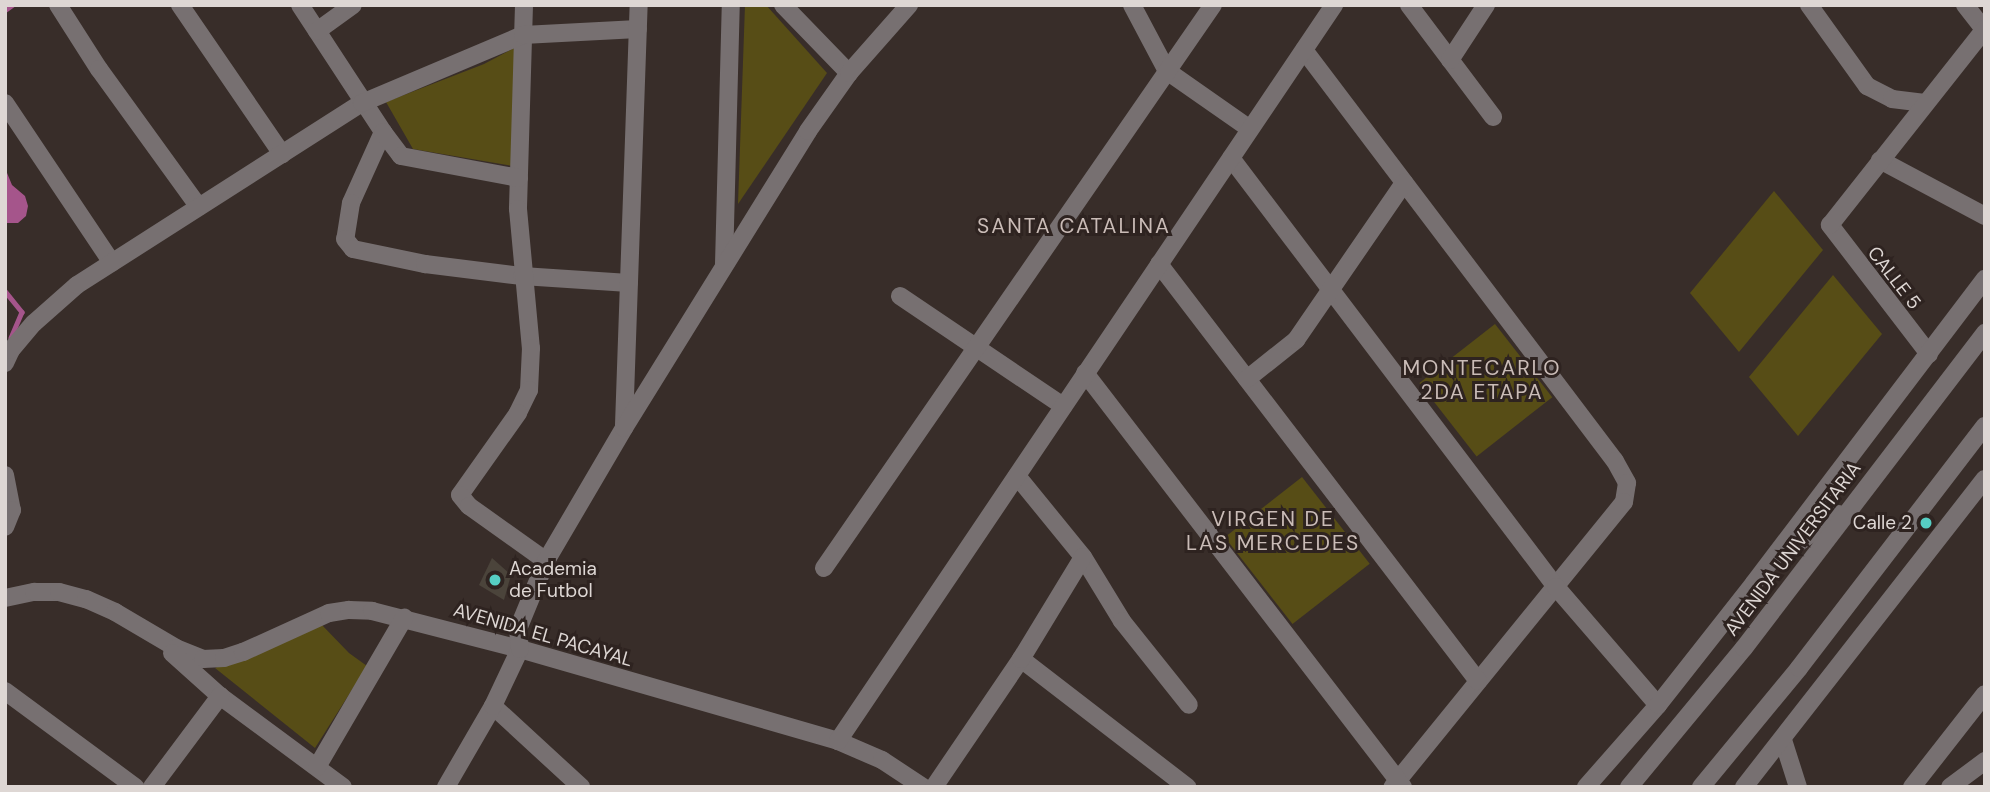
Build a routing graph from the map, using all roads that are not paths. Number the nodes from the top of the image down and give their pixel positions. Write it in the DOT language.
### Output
graph roads {
  1 [pos="58,5"];
  2 [pos="180,5"];
  3 [pos="300,5"];
  4 [pos="353,5"];
  5 [pos="524,5"];
  6 [pos="639,5"];
  7 [pos="731,5"];
  8 [pos="783,5"];
  9 [pos="909,5"];
  10 [pos="1132,5"];
  11 [pos="1213,5"];
  12 [pos="1334,5"];
  13 [pos="1409,5"];
  14 [pos="1486,5"];
  15 [pos="1809,5"];
  16 [pos="1965,5"];
  17 [pos="638,29"];
  18 [pos="1984,30"];
  19 [pos="317,31"];
  20 [pos="523,35"];
  21 [pos="1304,50"];
  22 [pos="1450,60"];
  23 [pos="1167,71"];
  24 [pos="849,73"];
  25 [pos="5,103"];
  26 [pos="362,103"];
  27 [pos="1925,103"];
  28 [pos="1493,117"];
  29 [pos="1250,130"];
  30 [pos="383,132"];
  31 [pos="282,154"];
  32 [pos="1231,158"];
  33 [pos="1880,160"];
  34 [pos="519,178"];
  35 [pos="1404,183"];
  36 [pos="199,207"];
  37 [pos="1985,216"];
  38 [pos="112,263"];
  39 [pos="1159,264"];
  40 [pos="724,267"];
  41 [pos="522,276"];
  42 [pos="1985,279"];
  43 [pos="629,283"];
  44 [pos="1331,290"];
  45 [pos="900,296"];
  46 [pos="1985,333"];
  47 [pos="977,347"];
  48 [pos="1929,354"];
  49 [pos="5,363"];
  50 [pos="1086,373"];
  51 [pos="1247,379"];
  52 [pos="1063,406"];
  53 [pos="1985,426"];
  54 [pos="624,428"];
  55 [pos="5,475"];
  56 [pos="1017,475"];
  57 [pos="1985,479"];
  58 [pos="9,505"];
  59 [pos="1854,505"];
  60 [pos="5,527"];
  61 [pos="1083,557"];
  62 [pos="546,561"];
  63 [pos="1770,562"];
  64 [pos="824,568"];
  65 [pos="1556,587"];
  66 [pos="5,598"];
  67 [pos="404,618"];
  68 [pos="149,632"];
  69 [pos="520,649"];
  70 [pos="1021,659"];
  71 [pos="1478,681"];
  72 [pos="5,691"];
  73 [pos="1985,694"];
  74 [pos="220,696"];
  75 [pos="1189,705"];
  76 [pos="1658,705"];
  77 [pos="492,706"];
  78 [pos="1783,740"];
  79 [pos="838,741"];
  80 [pos="1985,761"];
  81 [pos="317,767"];
  82 [pos="1397,784"];
  83 [pos="135,787"];
  84 [pos="152,787"];
  85 [pos="343,787"];
  86 [pos="446,787"];
  87 [pos="581,787"];
  88 [pos="923,787"];
  89 [pos="934,787"];
  90 [pos="1187,787"];
  91 [pos="1587,787"];
  92 [pos="1629,787"];
  93 [pos="1701,787"];
  94 [pos="1744,787"];
  95 [pos="1798,787"];
  96 [pos="1912,787"];
  97 [pos="1950,787"];
  1 -- 36 [label="street"];
  2 -- 31 [label="street"];
  3 -- 19 [label="street"];
  4 -- 19 [label="street"];
  5 -- 20 [label="street"];
  6 -- 17 [label="street"];
  7 -- 40 [label="street"];
  8 -- 24 [label="street"];
  9 -- 24 [label="street"];
  10 -- 23 [label="street"];
  11 -- 23 [label="street"];
  12 -- 21 [label="street"];
  13 -- 22 [label="street"];
  14 -- 22 [label="street"];
  15 -- 27 [label="street"];
  16 -- 18 [label="street"];
  17 -- 20 [label="street"];
  17 -- 43 [label="street"];
  18 -- 27 [label="street"];
  19 -- 26 [label="street"];
  20 -- 26 [label="street"];
  20 -- 34 [label="street"];
  21 -- 29 [label="street"];
  21 -- 35 [label="street"];
  22 -- 28 [label="street"];
  23 -- 29 [label="street"];
  23 -- 47 [label="street"];
  24 -- 40 [label="street"];
  25 -- 38 [label="street"];
  26 -- 30 [label="street"];
  26 -- 31 [label="street"];
  27 -- 33 [label="street"];
  29 -- 32 [label="street"];
  30 -- 34 [label="street"];
  30 -- 41 [label="street"];
  31 -- 36 [label="street"];
  32 -- 39 [label="street"];
  32 -- 44 [label="street"];
  33 -- 37 [label="street"];
  33 -- 48 [label="street, CALLE 5"];
  34 -- 41 [label="street"];
  35 -- 44 [label="street"];
  35 -- 65 [label="street"];
  36 -- 38 [label="street"];
  38 -- 49 [label="street"];
  39 -- 50 [label="street"];
  39 -- 51 [label="street"];
  40 -- 54 [label="street"];
  41 -- 43 [label="street"];
  41 -- 62 [label="street"];
  42 -- 48 [label="street"];
  43 -- 54 [label="street"];
  44 -- 51 [label="street"];
  44 -- 65 [label="street"];
  45 -- 47 [label="street"];
  46 -- 59 [label="street, AVENIDA UNIVERSITARIA"];
  47 -- 52 [label="street"];
  47 -- 64 [label="street"];
  48 -- 63 [label="street"];
  50 -- 52 [label="street"];
  50 -- 82 [label="street"];
  51 -- 71 [label="street"];
  52 -- 56 [label="street"];
  53 -- 93 [label="street"];
  54 -- 62 [label="street"];
  55 -- 58 [label="street"];
  56 -- 61 [label="street"];
  56 -- 79 [label="street"];
  57 -- 78 [label="street"];
  58 -- 60 [label="street"];
  59 -- 63 [label="street"];
  59 -- 92 [label="street, AVENIDA UNIVERSITARIA"];
  61 -- 70 [label="street"];
  61 -- 75 [label="street"];
  62 -- 69 [label="street"];
  63 -- 76 [label="street"];
  65 -- 71 [label="street"];
  65 -- 76 [label="street"];
  66 -- 68 [label="street"];
  67 -- 68 [label="street, AVENIDA EL PACAYAL"];
  67 -- 69 [label="street, AVENIDA EL PACAYAL"];
  67 -- 81 [label="street"];
  68 -- 74 [label="street"];
  69 -- 77 [label="street"];
  69 -- 79 [label="street, AVENIDA EL PACAYAL"];
  70 -- 89 [label="street"];
  70 -- 90 [label="street"];
  71 -- 82 [label="street"];
  72 -- 83 [label="street"];
  73 -- 96 [label="street"];
  74 -- 81 [label="street"];
  74 -- 84 [label="street"];
  76 -- 91 [label="street"];
  77 -- 86 [label="street"];
  77 -- 87 [label="street"];
  78 -- 94 [label="street"];
  78 -- 95 [label="street"];
  79 -- 88 [label="street, AVENIDA EL PACAYAL"];
  80 -- 97 [label="street"];
  81 -- 85 [label="street"];
}
